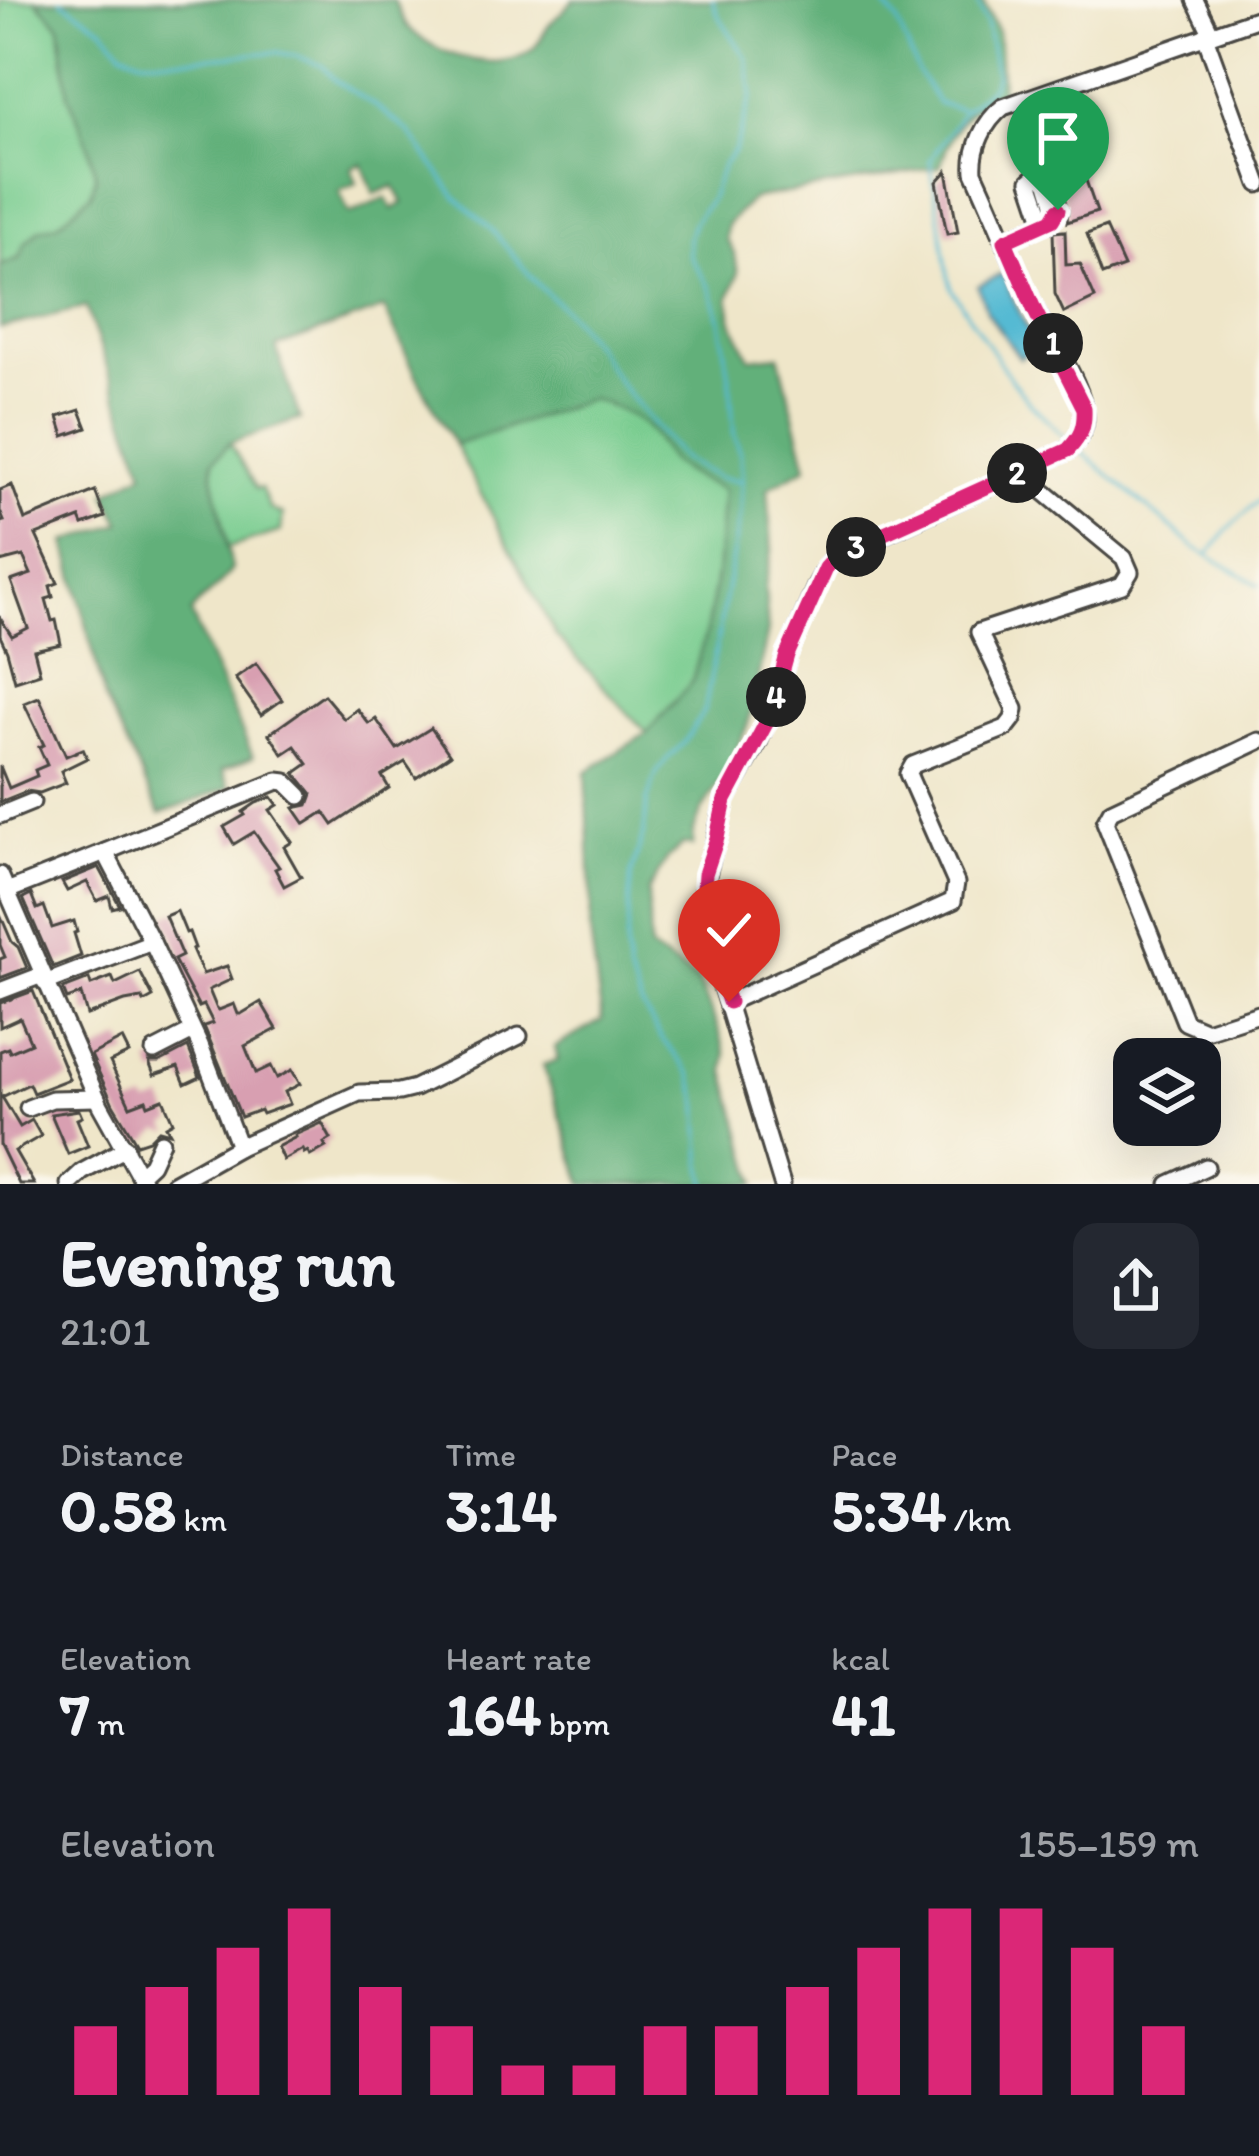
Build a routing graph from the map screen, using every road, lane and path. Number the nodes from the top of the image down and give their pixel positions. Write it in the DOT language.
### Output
graph roads {
  1 [pos="1195,0"];
  2 [pos="1259,18"];
  3 [pos="1208,34"];
  4 [pos="1259,184"];
  5 [pos="1044,220"];
  6 [pos="1005,241"];
  7 [pos="1020,472"];
  8 [pos="1259,741"];
  9 [pos="300,796"];
  10 [pos="32,802"];
  11 [pos="0,815"];
  12 [pos="105,852"];
  13 [pos="3,883"];
  14 [pos="152,942"];
  15 [pos="44,979"];
  16 [pos="0,991"];
  17 [pos="729,1002"];
  18 [pos="1259,1014"];
  19 [pos="193,1031"];
  20 [pos="519,1036"];
  21 [pos="154,1051"];
  22 [pos="97,1098"];
  23 [pos="28,1108"];
  24 [pos="160,1142"];
  25 [pos="239,1147"];
  26 [pos="126,1148"];
  27 [pos="1206,1167"];
  28 [pos="142,1180"];
  29 [pos="69,1184"];
  30 [pos="173,1184"];
  31 [pos="782,1184"];
  32 [pos="1169,1184"];
  1 -- 3 [label="street"];
  2 -- 3 [label="street"];
  3 -- 4 [label="street"];
  3 -- 6 [label="street"];
  5 -- 6 [label="street"];
  6 -- 7 [label="street"];
  7 -- 17 [label="street"];
  7 -- 17 [label="street"];
  8 -- 18 [label="street"];
  9 -- 12 [label="street"];
  10 -- 11 [label="street"];
  12 -- 13 [label="street"];
  12 -- 14 [label="street"];
  13 -- 15 [label="street"];
  14 -- 15 [label="street"];
  14 -- 19 [label="street"];
  15 -- 16 [label="street"];
  15 -- 22 [label="street"];
  17 -- 31 [label="street"];
  19 -- 21 [label="street"];
  19 -- 25 [label="street"];
  20 -- 25 [label="street"];
  22 -- 23 [label="street"];
  22 -- 26 [label="street"];
  24 -- 28 [label="street"];
  25 -- 30 [label="street"];
  26 -- 28 [label="street"];
  26 -- 29 [label="street"];
  27 -- 32 [label="street"];
}
